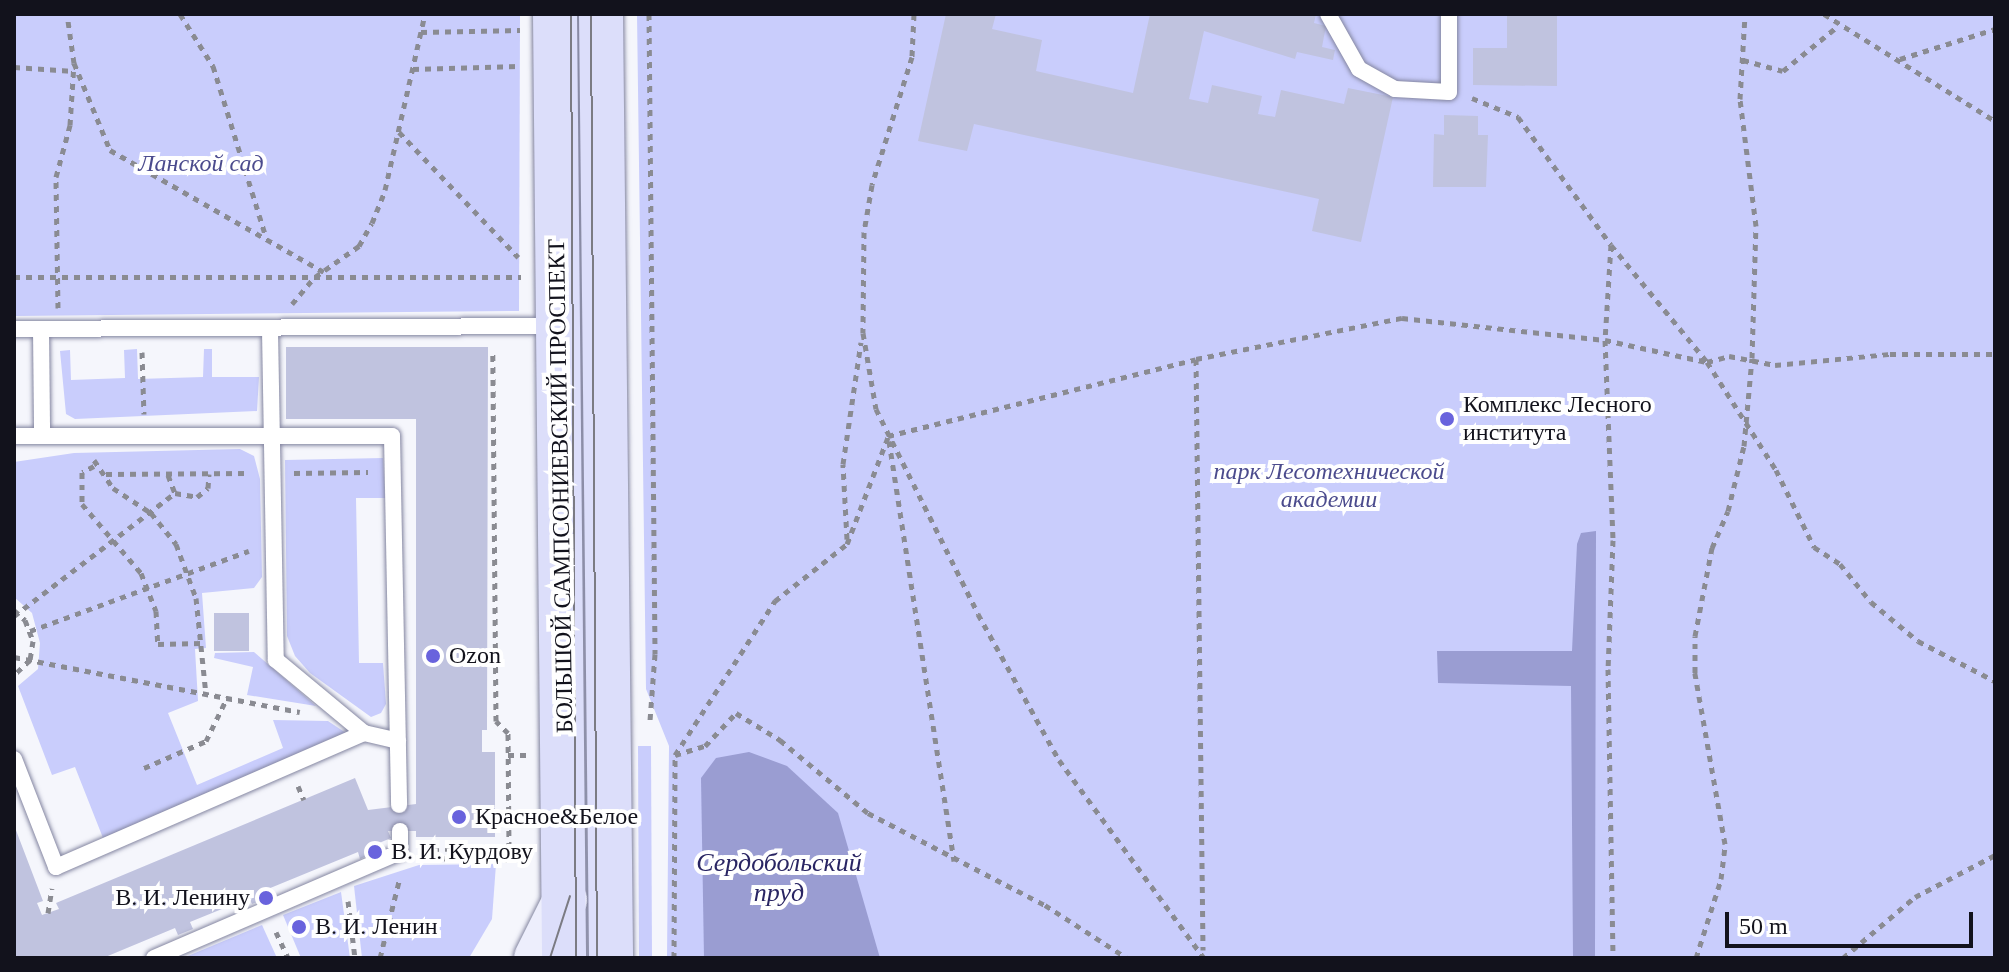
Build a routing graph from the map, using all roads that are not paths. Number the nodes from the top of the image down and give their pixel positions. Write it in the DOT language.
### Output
graph roads {
  1 [pos="601,14"];
  2 [pos="1328,14"];
  3 [pos="1449,14"];
  4 [pos="541,22"];
  5 [pos="560,326"];
  6 [pos="14,329"];
  7 [pos="50,329"];
  8 [pos="270,330"];
  9 [pos="42,433"];
  10 [pos="270,433"];
  11 [pos="14,436"];
  12 [pos="364,733"];
  13 [pos="398,741"];
  14 [pos="14,759"];
  15 [pos="399,805"];
  16 [pos="400,831"];
  17 [pos="565,900"];
  18 [pos="154,958"];
  19 [pos="536,958"];
  20 [pos="564,958"];
  21 [pos="611,958"];
  1 -- 21 [label="main road, БОЛЬШОЙ САМПСОНИЕВСКИЙ ПРОСПЕКТ"];
  2 -- 3 [label="lane"];
  4 -- 5 [label="main road, БОЛЬШОЙ САМПСОНИЕВСКИЙ ПРОСПЕКТ"];
  5 -- 8 [label="lane"];
  5 -- 17 [label="main road, БОЛЬШОЙ САМПСОНИЕВСКИЙ ПРОСПЕКТ"];
  6 -- 7 [label="lane"];
  7 -- 8 [label="lane"];
  7 -- 9 [label="lane"];
  8 -- 10 [label="lane"];
  9 -- 10 [label="lane"];
  9 -- 11 [label="lane"];
  10 -- 12 [label="lane"];
  10 -- 13 [label="lane"];
  12 -- 13 [label="lane"];
  12 -- 14 [label="lane"];
  13 -- 15 [label="lane"];
  16 -- 18 [label="lane"];
  17 -- 19 [label="main road"];
  17 -- 20 [label="main road, БОЛЬШОЙ САМПСОНИЕВСКИЙ ПРОСПЕКТ"];
}
